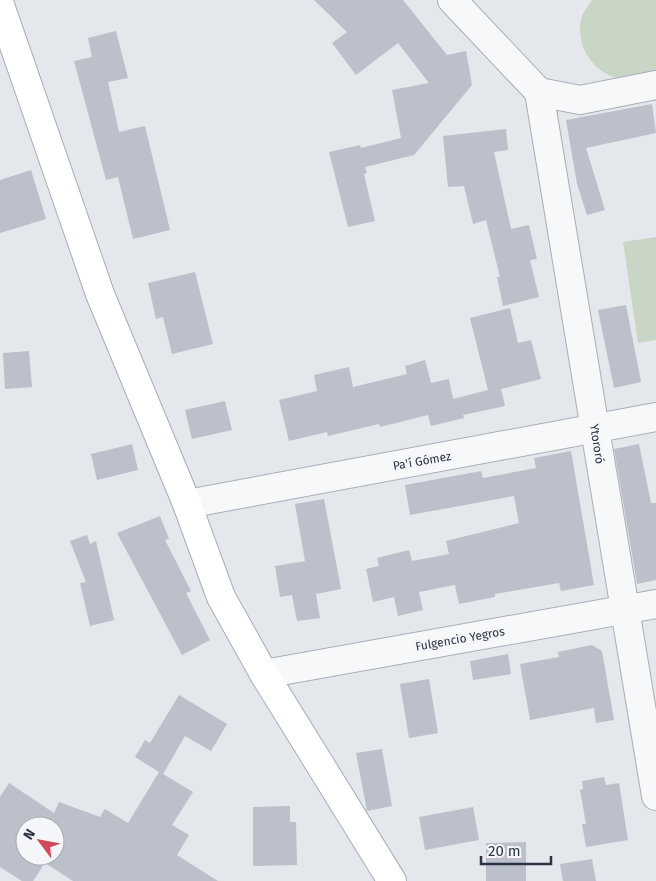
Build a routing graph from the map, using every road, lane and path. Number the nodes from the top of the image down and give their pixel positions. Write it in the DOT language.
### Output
graph roads {
  1 [pos="452,0"];
  2 [pos="0,4"];
  3 [pos="656,85"];
  4 [pos="539,92"];
  5 [pos="656,417"];
  6 [pos="595,428"];
  7 [pos="187,504"];
  8 [pos="656,604"];
  9 [pos="625,610"];
  10 [pos="264,674"];
  11 [pos="656,796"];
  12 [pos="392,881"];
  1 -- 4 [label="street"];
  2 -- 7 [label="main road"];
  3 -- 4 [label="street"];
  4 -- 6 [label="street, Ytororó"];
  5 -- 6 [label="street, Pa'í Gómez"];
  6 -- 7 [label="street, Pa'í Gómez"];
  6 -- 9 [label="street, Ytororó"];
  7 -- 10 [label="main road"];
  8 -- 9 [label="street, Fulgencio Yegros"];
  9 -- 10 [label="street, Fulgencio Yegros"];
  9 -- 11 [label="street, Ytororó"];
  10 -- 12 [label="main road"];
}
